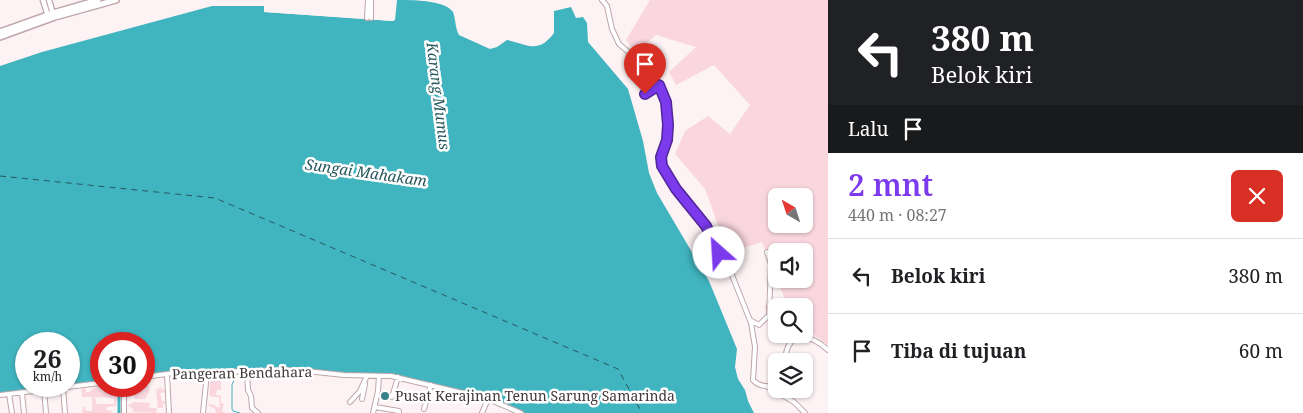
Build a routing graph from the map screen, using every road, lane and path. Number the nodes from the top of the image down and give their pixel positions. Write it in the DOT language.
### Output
graph roads {
  1 [pos="42,0"];
  2 [pos="49,0"];
  3 [pos="98,0"];
  4 [pos="370,0"];
  5 [pos="602,0"];
  6 [pos="110,1"];
  7 [pos="51,16"];
  8 [pos="369,18"];
  9 [pos="0,32"];
  10 [pos="0,37"];
  11 [pos="659,85"];
  12 [pos="645,94"];
  13 [pos="767,252"];
  14 [pos="730,270"];
  15 [pos="735,274"];
  16 [pos="750,320"];
  17 [pos="827,349"];
  18 [pos="787,353"];
  19 [pos="828,356"];
  20 [pos="247,372"];
  21 [pos="207,373"];
  22 [pos="167,374"];
  23 [pos="155,376"];
  24 [pos="379,376"];
  25 [pos="366,377"];
  26 [pos="398,377"];
  27 [pos="431,385"];
  28 [pos="766,386"];
  29 [pos="9,394"];
  30 [pos="15,394"];
  31 [pos="0,395"];
  32 [pos="22,397"];
  33 [pos="45,397"];
  34 [pos="64,397"];
  35 [pos="124,397"];
  36 [pos="392,397"];
  37 [pos="362,398"];
  38 [pos="488,399"];
  39 [pos="350,402"];
  40 [pos="374,407"];
  41 [pos="424,409"];
  42 [pos="12,413"];
  43 [pos="24,413"];
  44 [pos="46,413"];
  45 [pos="65,413"];
  46 [pos="124,413"];
  47 [pos="169,413"];
  48 [pos="203,413"];
  49 [pos="258,413"];
  50 [pos="373,413"];
  51 [pos="399,413"];
  52 [pos="482,413"];
  53 [pos="521,413"];
  54 [pos="805,413"];
  1 -- 7 [label="main road"];
  2 -- 7 [label="main road"];
  3 -- 7 [label="highway"];
  4 -- 8 [label="street"];
  5 -- 11 [label="street"];
  6 -- 7 [label="highway"];
  7 -- 9 [label="highway"];
  7 -- 10 [label="highway"];
  11 -- 12 [label="street"];
  11 -- 14 [label="street"];
  13 -- 16 [label="street"];
  14 -- 15 [label="street"];
  14 -- 16 [label="street"];
  16 -- 28 [label="street"];
  17 -- 18 [label="street"];
  17 -- 19 [label="street"];
  20 -- 21 [label="street, Pangeran Bendahara"];
  20 -- 25 [label="street, Pangeran Bendahara"];
  20 -- 49 [label="street"];
  21 -- 22 [label="street, Pangeran Bendahara"];
  21 -- 48 [label="street"];
  22 -- 23 [label="street, Pangeran Bendahara"];
  22 -- 47 [label="street"];
  24 -- 25 [label="street, Pangeran Bendahara"];
  24 -- 26 [label="street, Pangeran Bendahara"];
  24 -- 40 [label="street"];
  25 -- 37 [label="street"];
  25 -- 39 [label="street"];
  26 -- 27 [label="street, Pangeran Bendahara"];
  26 -- 36 [label="street"];
  27 -- 38 [label="street, Pangeran Bendahara"];
  27 -- 41 [label="street"];
  28 -- 54 [label="street"];
  29 -- 30 [label="street"];
  29 -- 31 [label="street"];
  29 -- 42 [label="street"];
  32 -- 43 [label="street"];
  33 -- 44 [label="street"];
  34 -- 45 [label="street"];
  35 -- 46 [label="street"];
  38 -- 52 [label="street"];
  38 -- 53 [label="street, Pangeran Bendahara"];
  40 -- 50 [label="street"];
  40 -- 51 [label="street"];
}
